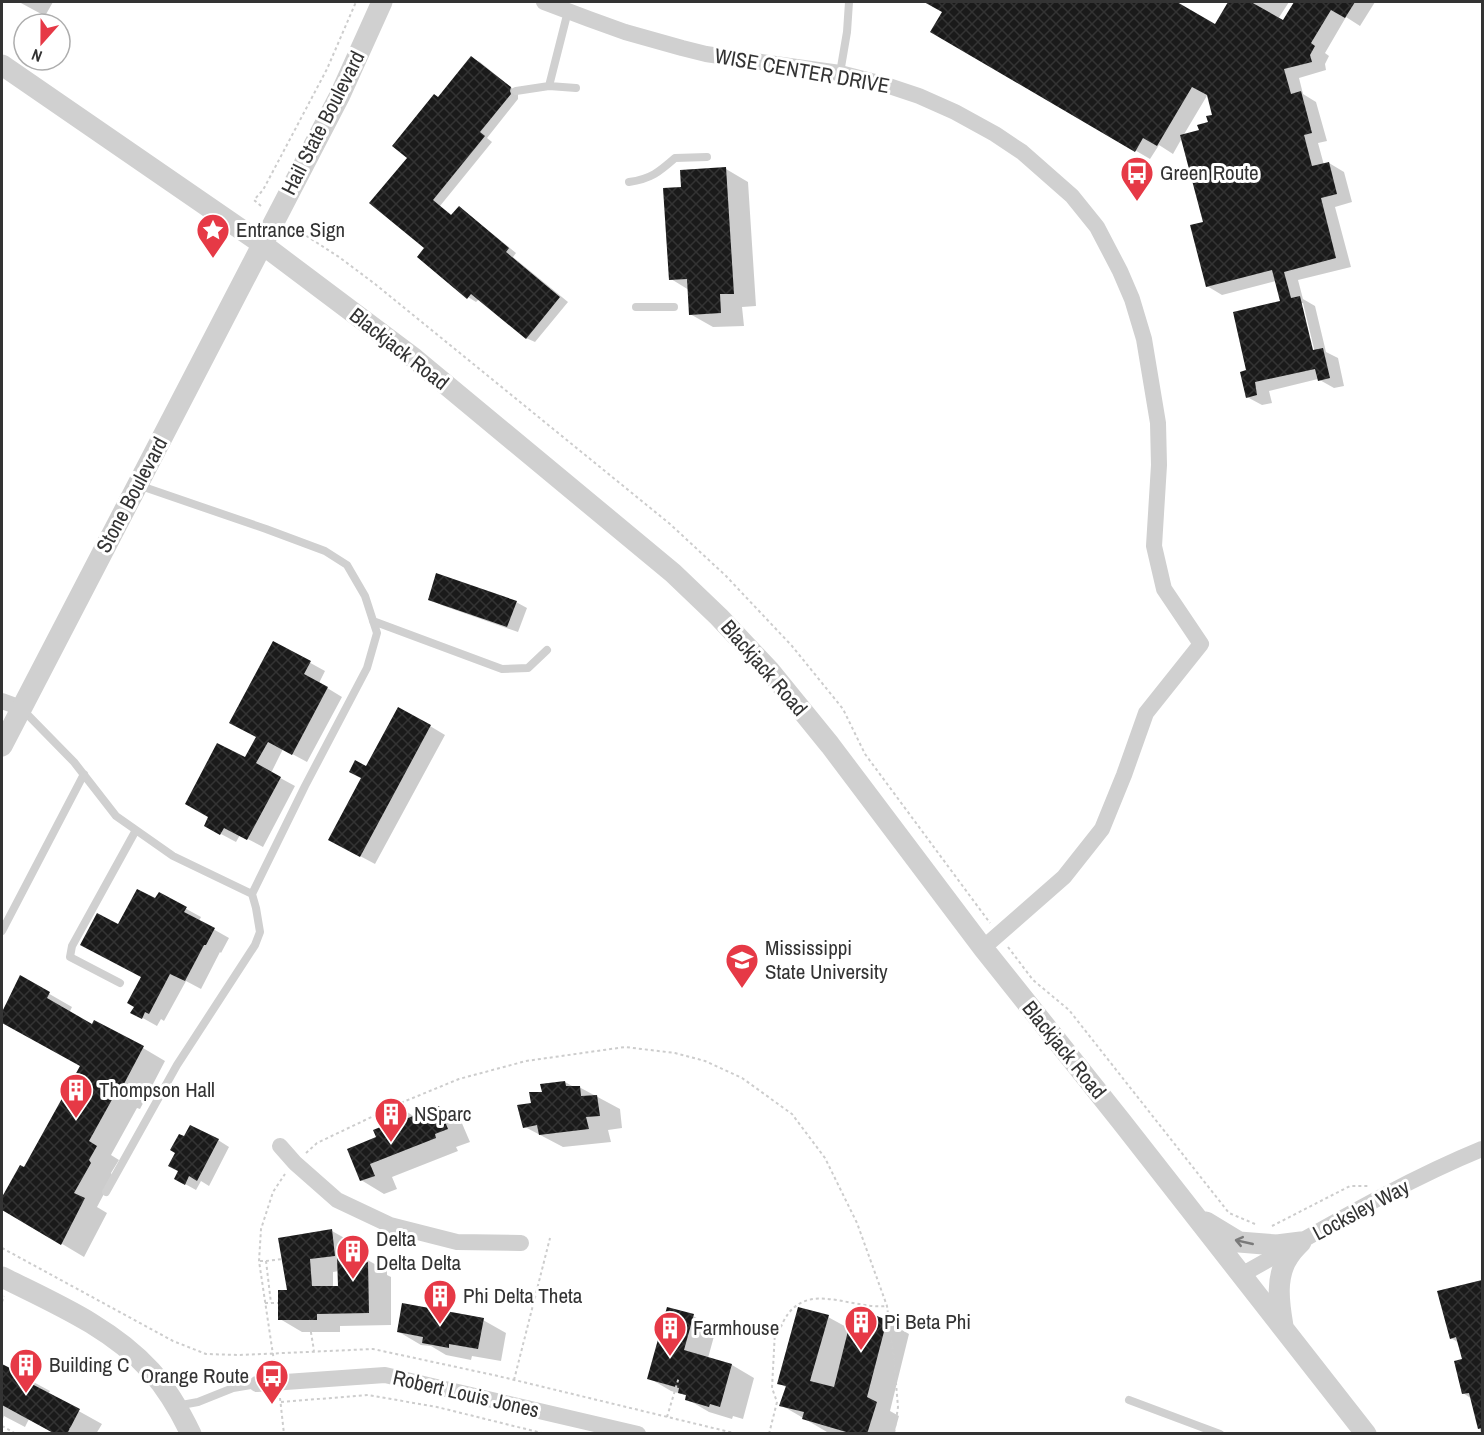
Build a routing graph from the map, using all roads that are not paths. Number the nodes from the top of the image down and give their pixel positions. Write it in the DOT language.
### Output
graph roads {
  1 [pos="382,2"];
  2 [pos="544,2"];
  3 [pos="849,2"];
  4 [pos="568,11"];
  5 [pos="2,65"];
  6 [pos="840,73"];
  7 [pos="549,86"];
  8 [pos="576,88"];
  9 [pos="516,91"];
  10 [pos="707,157"];
  11 [pos="629,182"];
  12 [pos="262,244"];
  13 [pos="636,307"];
  14 [pos="674,307"];
  15 [pos="138,485"];
  16 [pos="373,621"];
  17 [pos="547,651"];
  18 [pos="11,705"];
  19 [pos="2,746"];
  20 [pos="84,774"];
  21 [pos="136,830"];
  22 [pos="252,894"];
  23 [pos="2,931"];
  24 [pos="982,948"];
  25 [pos="120,983"];
  26 [pos="280,1146"];
  27 [pos="1482,1149"];
  28 [pos="106,1192"];
  29 [pos="1193,1214"];
  30 [pos="1302,1242"];
  31 [pos="520,1243"];
  32 [pos="1241,1275"];
  33 [pos="2,1277"];
  34 [pos="1283,1326"];
  35 [pos="257,1384"];
  36 [pos="1129,1400"];
  37 [pos="176,1406"];
  38 [pos="190,1434"];
  39 [pos="638,1434"];
  40 [pos="1220,1434"];
  41 [pos="1366,1434"];
  1 -- 12 [label="street, Hail State Boulevard"];
  2 -- 4 [label="street, WISE CENTER DRIVE"];
  3 -- 6 [label="lane"];
  4 -- 6 [label="street, WISE CENTER DRIVE"];
  4 -- 7 [label="lane"];
  5 -- 12 [label="street, Blackjack Road"];
  6 -- 24 [label="street, WISE CENTER DRIVE"];
  7 -- 8 [label="lane"];
  7 -- 9 [label="lane"];
  10 -- 11 [label="lane"];
  12 -- 15 [label="street, Stone Boulevard"];
  12 -- 24 [label="street, Blackjack Road"];
  13 -- 14 [label="lane"];
  15 -- 16 [label="lane"];
  15 -- 18 [label="street, Stone Boulevard"];
  16 -- 17 [label="lane"];
  16 -- 22 [label="lane"];
  18 -- 19 [label="street, Stone Boulevard"];
  18 -- 20 [label="lane"];
  20 -- 21 [label="lane"];
  20 -- 23 [label="lane"];
  21 -- 22 [label="lane"];
  21 -- 25 [label="lane"];
  22 -- 28 [label="lane"];
  24 -- 29 [label="street, Blackjack Road"];
  26 -- 31 [label="street"];
  27 -- 30 [label="street, Locksley Way"];
  30 -- 29 [label="street, one-way"];
  29 -- 32 [label="street, Blackjack Road"];
  30 -- 32 [label="street, Locksley Way"];
  30 -- 34 [label="street"];
  32 -- 34 [label="street, Blackjack Road"];
  33 -- 37 [label="street"];
  34 -- 41 [label="street, Blackjack Road"];
  35 -- 37 [label="lane"];
  35 -- 39 [label="street, Robert Louis Jones"];
  36 -- 40 [label="lane"];
  37 -- 38 [label="street"];
}
